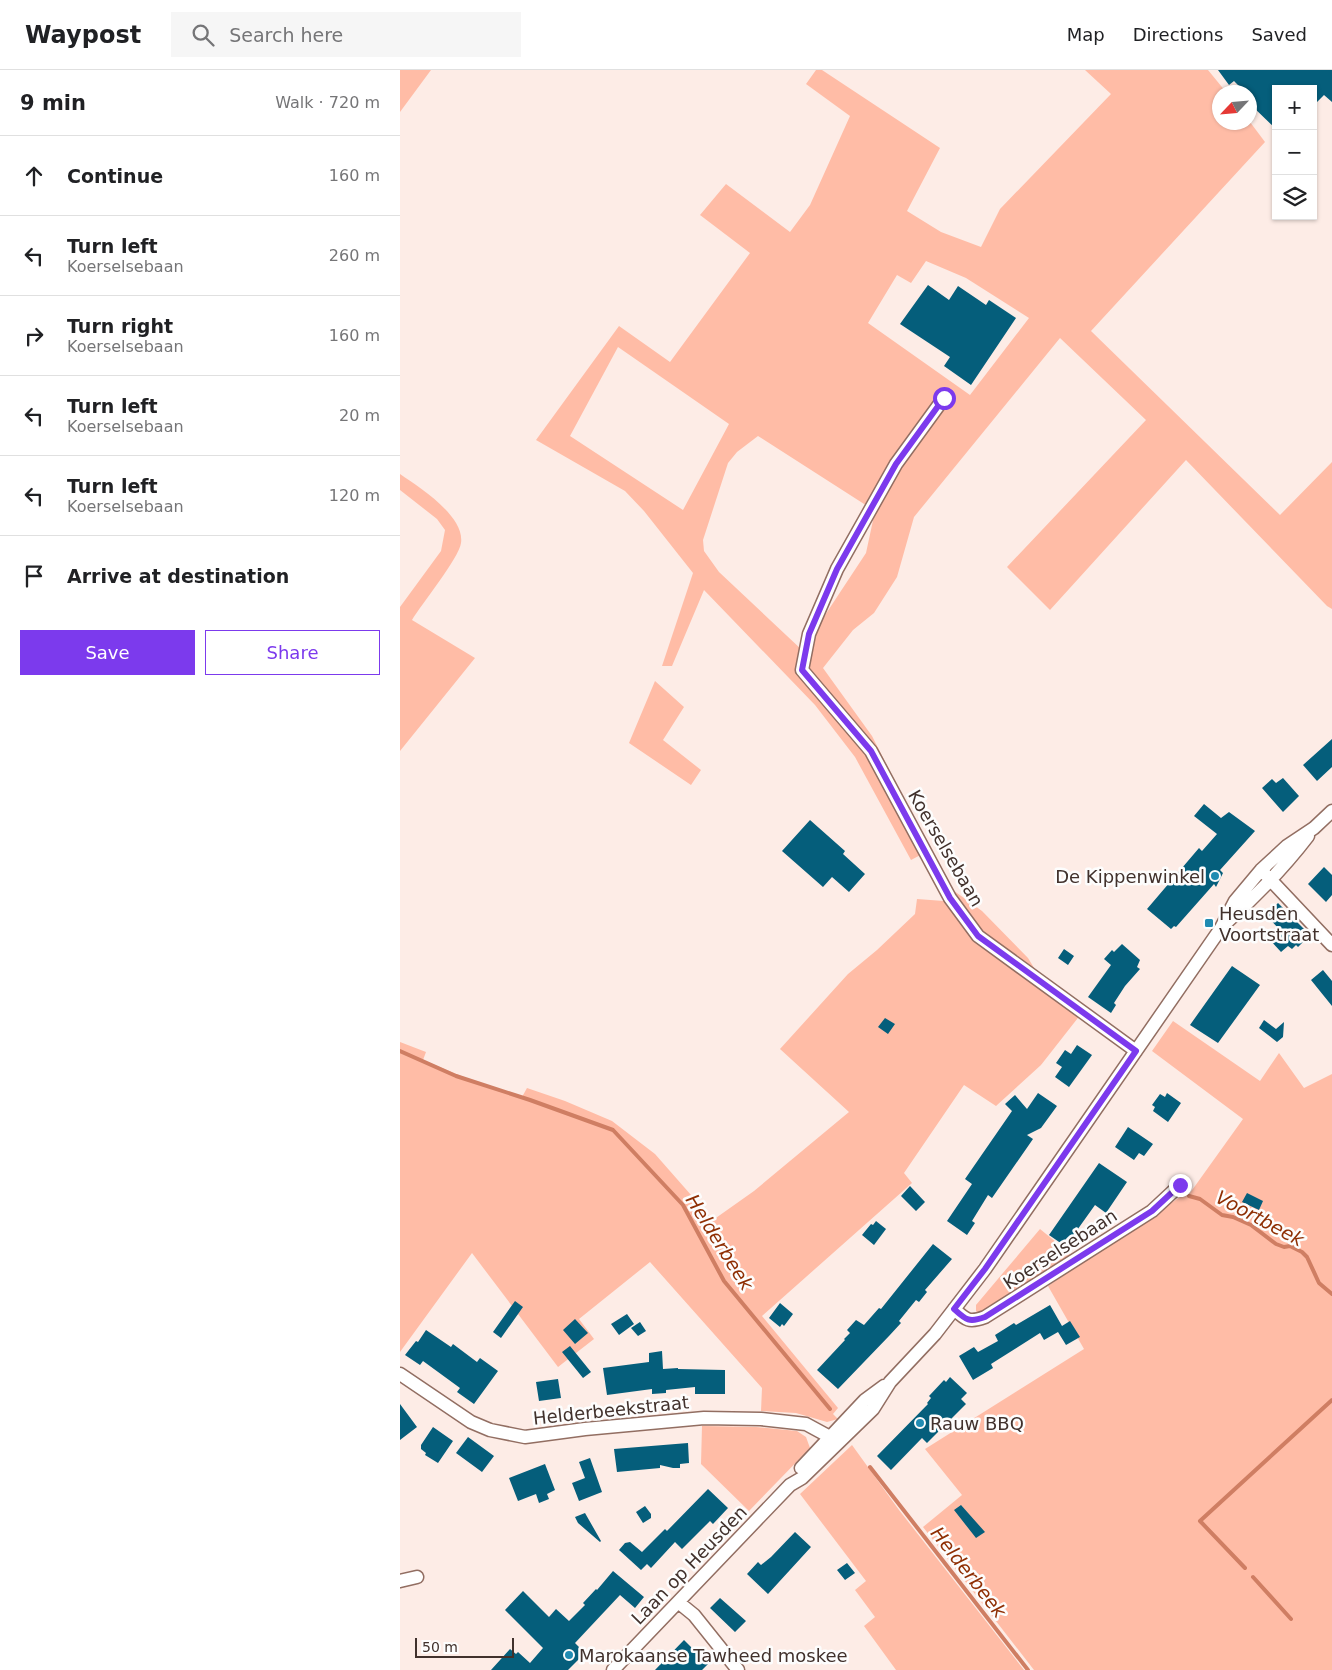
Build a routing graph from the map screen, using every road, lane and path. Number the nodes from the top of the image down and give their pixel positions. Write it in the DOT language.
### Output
graph roads {
  1 [pos="944,398"];
  2 [pos="1332,811"];
  3 [pos="1266,875"];
  4 [pos="1332,945"];
  5 [pos="1136,1051"];
  6 [pos="1180,1185"];
  7 [pos="954,1309"];
  8 [pos="400,1374"];
  9 [pos="833,1440"];
  10 [pos="417,1577"];
  11 [pos="400,1582"];
  12 [pos="678,1602"];
  13 [pos="613,1670"];
  14 [pos="738,1670"];
  1 -- 5 [label="street, Koerselsebaan"];
  2 -- 3 [label="street, Koerselsebaan"];
  3 -- 4 [label="street"];
  3 -- 5 [label="street, Koerselsebaan"];
  5 -- 7 [label="street, Koerselsebaan"];
  6 -- 7 [label="street, Koerselsebaan"];
  7 -- 9 [label="street, Koerselsebaan"];
  8 -- 9 [label="street, Helderbeekstraat"];
  9 -- 12 [label="street, Laan op Heusden"];
  10 -- 11 [label="street"];
  12 -- 13 [label="street, Laan op Heusden"];
  12 -- 14 [label="street"];
}
